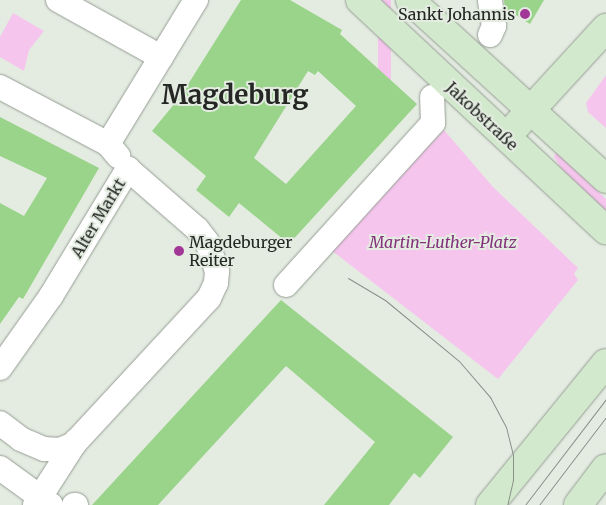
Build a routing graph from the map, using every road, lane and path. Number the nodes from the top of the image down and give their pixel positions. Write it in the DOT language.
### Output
graph roads {
  1 [pos="58,0"];
  2 [pos="196,0"];
  3 [pos="360,0"];
  4 [pos="410,0"];
  5 [pos="490,0"];
  6 [pos="606,28"];
  7 [pos="490,35"];
  8 [pos="161,57"];
  9 [pos="0,87"];
  10 [pos="432,97"];
  11 [pos="530,111"];
  12 [pos="506,137"];
  13 [pos="108,144"];
  14 [pos="128,169"];
  15 [pos="606,179"];
  16 [pos="606,230"];
  17 [pos="286,285"];
  18 [pos="606,364"];
  19 [pos="0,368"];
  20 [pos="0,424"];
  21 [pos="76,441"];
  22 [pos="0,468"];
  23 [pos="606,468"];
  24 [pos="42,502"];
  25 [pos="490,505"];
  26 [pos="578,505"];
  1 -- 8 [label="street"];
  2 -- 8 [label="street"];
  3 -- 12 [label="main road, Jakobstraße"];
  4 -- 11 [label="main road"];
  5 -- 7 [label="street"];
  6 -- 11 [label="main road"];
  8 -- 13 [label="street"];
  9 -- 13 [label="street"];
  10 -- 17 [label="street"];
  11 -- 12 [label="main road"];
  11 -- 15 [label="main road"];
  12 -- 16 [label="main road, Jakobstraße"];
  13 -- 14 [label="street"];
  14 -- 19 [label="street, Alter Markt"];
  14 -- 21 [label="street, Alter Markt"];
  18 -- 25 [label="main road"];
  20 -- 21 [label="street, Alter Markt"];
  21 -- 24 [label="street, Alter Markt"];
  22 -- 24 [label="street, Alter Markt"];
  23 -- 26 [label="main road"];
}
